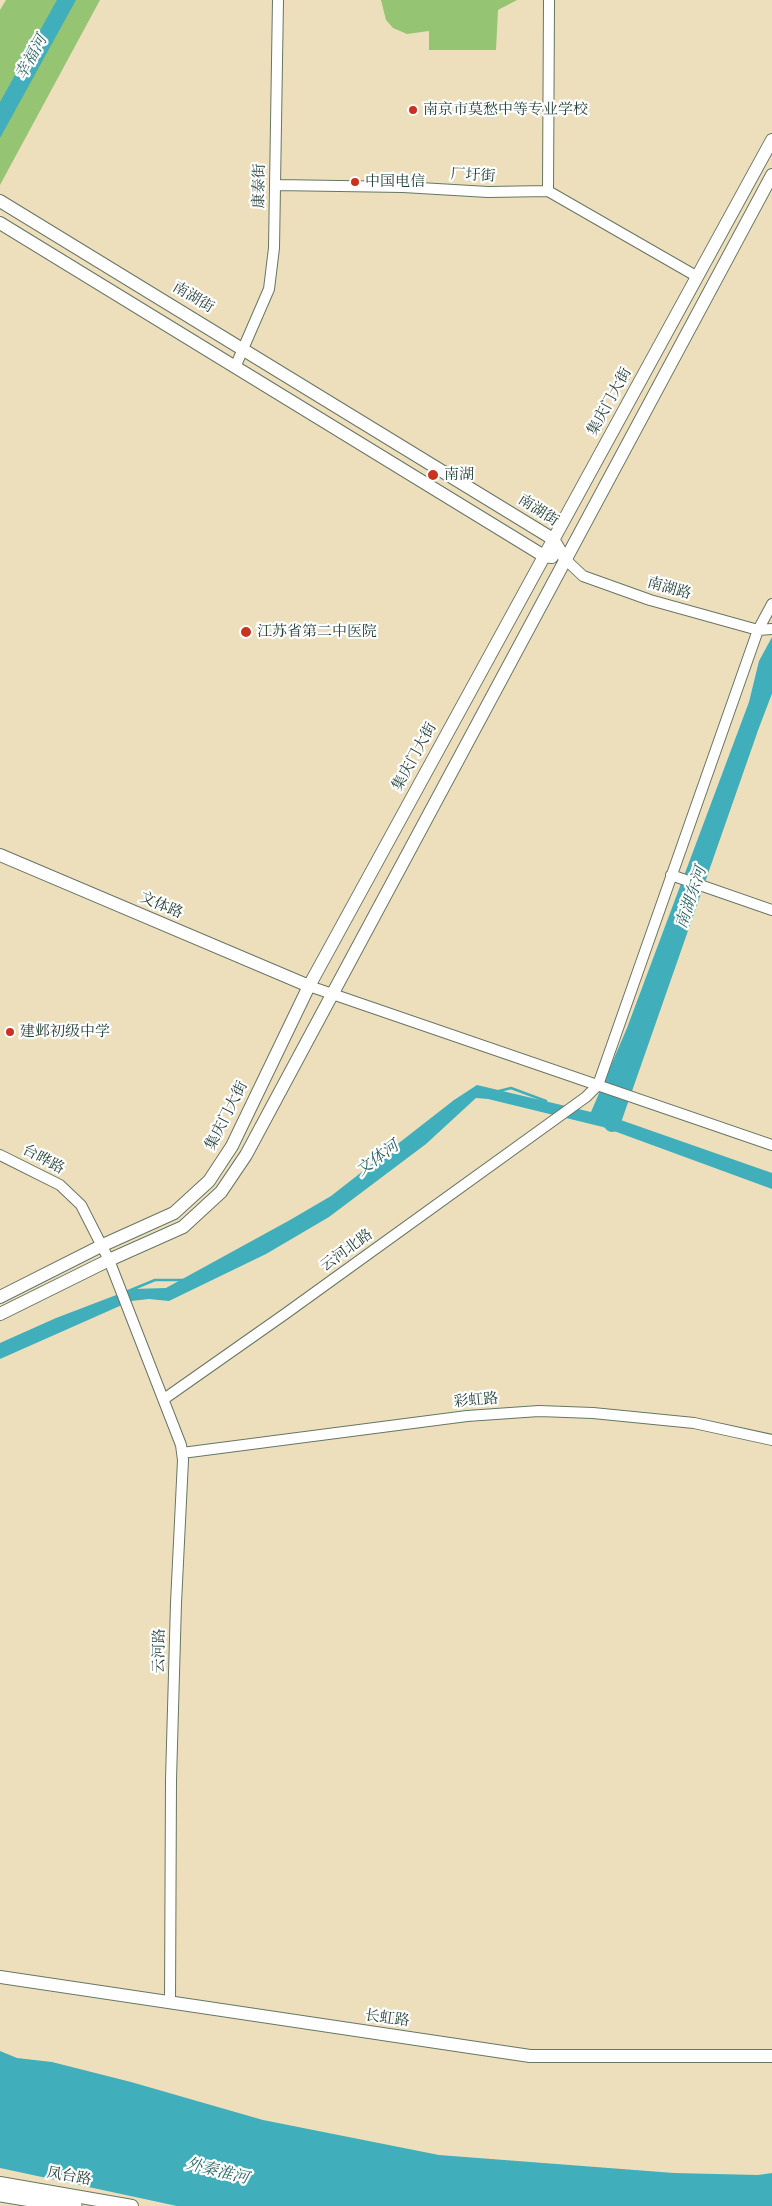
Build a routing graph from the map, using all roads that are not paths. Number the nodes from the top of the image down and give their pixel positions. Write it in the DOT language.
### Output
graph roads {
  1 [pos="278,0"];
  2 [pos="549,0"];
  3 [pos="772,140"];
  4 [pos="772,175"];
  5 [pos="276,185"];
  6 [pos="548,191"];
  7 [pos="0,201"];
  8 [pos="0,223"];
  9 [pos="696,276"];
  10 [pos="245,349"];
  11 [pos="236,365"];
  12 [pos="553,539"];
  13 [pos="544,556"];
  14 [pos="564,560"];
  15 [pos="772,604"];
  16 [pos="772,629"];
  17 [pos="758,630"];
  18 [pos="0,856"];
  19 [pos="672,875"];
  20 [pos="772,910"];
  21 [pos="309,986"];
  22 [pos="332,994"];
  23 [pos="600,1086"];
  24 [pos="772,1145"];
  25 [pos="0,1155"];
  26 [pos="103,1245"];
  27 [pos="109,1260"];
  28 [pos="118,1280"];
  29 [pos="0,1297"];
  30 [pos="0,1314"];
  31 [pos="164,1399"];
  32 [pos="772,1440"];
  33 [pos="182,1453"];
  34 [pos="0,1977"];
  35 [pos="170,2003"];
  36 [pos="772,2056"];
  37 [pos="0,2183"];
  38 [pos="0,2194"];
  39 [pos="74,2206"];
  40 [pos="132,2206"];
  1 -- 5 [label="street, 康泰街"];
  2 -- 6 [label="street"];
  3 -- 9 [label="main road, 集庆门大街"];
  4 -- 14 [label="main road"];
  5 -- 6 [label="street, 厂圩街"];
  5 -- 10 [label="street, 康泰街"];
  6 -- 9 [label="street"];
  7 -- 10 [label="main road, 南湖街"];
  8 -- 11 [label="main road"];
  9 -- 12 [label="main road, 集庆门大街"];
  10 -- 11 [label="street, 康泰街"];
  10 -- 12 [label="main road, 南湖街"];
  11 -- 13 [label="main road"];
  12 -- 13 [label="main road, 集庆门大街"];
  12 -- 14 [label="main road, 南湖街"];
  13 -- 14 [label="main road"];
  13 -- 21 [label="main road, 集庆门大街"];
  14 -- 17 [label="street, 南湖路"];
  14 -- 22 [label="main road"];
  15 -- 17 [label="street"];
  16 -- 17 [label="street, 南湖路"];
  17 -- 19 [label="street"];
  18 -- 21 [label="main road, 文体路"];
  19 -- 20 [label="street"];
  19 -- 23 [label="street"];
  21 -- 22 [label="street"];
  21 -- 26 [label="main road, 集庆门大街"];
  22 -- 23 [label="street"];
  22 -- 27 [label="main road"];
  23 -- 24 [label="street"];
  23 -- 31 [label="street, 云河北路"];
  25 -- 26 [label="street, 台晔路"];
  26 -- 27 [label="street, 台晔路"];
  26 -- 29 [label="main road, 集庆门大街"];
  27 -- 28 [label="street, 台晔路"];
  27 -- 30 [label="main road"];
  28 -- 31 [label="street, 云河路"];
  31 -- 33 [label="street, 云河路"];
  32 -- 33 [label="street, 彩虹路"];
  33 -- 35 [label="street, 云河路"];
  34 -- 35 [label="main road, 长虹路"];
  35 -- 36 [label="main road, 长虹路"];
  37 -- 40 [label="main road, 凤台路"];
  38 -- 39 [label="highway"];
}
